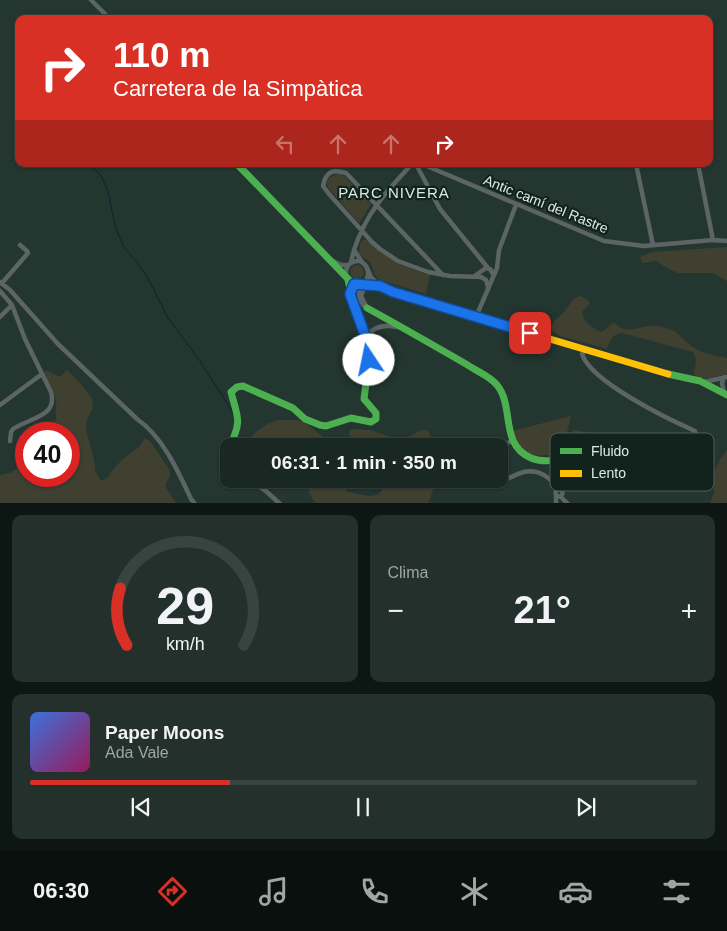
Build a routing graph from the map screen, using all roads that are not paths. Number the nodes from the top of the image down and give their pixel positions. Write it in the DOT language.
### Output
graph roads {
  1 [pos="91,0"];
  2 [pos="106,15"];
  3 [pos="240,167"];
  4 [pos="409,167"];
  5 [pos="422,167"];
  6 [pos="426,167"];
  7 [pos="637,167"];
  8 [pos="699,167"];
  9 [pos="376,204"];
  10 [pos="516,205"];
  11 [pos="361,230"];
  12 [pos="713,240"];
  13 [pos="727,241"];
  14 [pos="20,245"];
  15 [pos="653,245"];
  16 [pos="354,250"];
  17 [pos="498,259"];
  18 [pos="331,260"];
  19 [pos="363,263"];
  20 [pos="349,264"];
  21 [pos="368,270"];
  22 [pos="485,271"];
  23 [pos="443,275"];
  24 [pos="492,276"];
  25 [pos="1,282"];
  26 [pos="357,282"];
  27 [pos="380,286"];
  28 [pos="488,287"];
  29 [pos="0,291"];
  30 [pos="12,305"];
  31 [pos="366,308"];
  32 [pos="476,317"];
  33 [pos="0,318"];
  34 [pos="404,328"];
  35 [pos="366,338"];
  36 [pos="586,350"];
  37 [pos="42,374"];
  38 [pos="726,377"];
  39 [pos="702,382"];
  40 [pos="726,394"];
  41 [pos="0,405"];
  42 [pos="696,433"];
  43 [pos="233,438"];
  44 [pos="10,441"];
  45 [pos="512,441"];
  46 [pos="508,443"];
  47 [pos="550,460"];
  48 [pos="508,479"];
  49 [pos="550,479"];
  50 [pos="262,488"];
  51 [pos="560,491"];
  52 [pos="558,496"];
  53 [pos="194,503"];
  54 [pos="279,503"];
  55 [pos="556,503"];
  56 [pos="567,503"];
  1 -- 2 [label="street"];
  3 -- 18 [label="street"];
  4 -- 9 [label="street"];
  5 -- 22 [label="street"];
  6 -- 10 [label="street, Antic camí del Rastre"];
  7 -- 15 [label="street"];
  8 -- 12 [label="street"];
  9 -- 11 [label="street"];
  9 -- 11 [label="street"];
  9 -- 23 [label="street"];
  10 -- 15 [label="street, Antic camí del Rastre"];
  10 -- 17 [label="street"];
  11 -- 16 [label="street"];
  11 -- 23 [label="street"];
  12 -- 13 [label="street, Antic camí del Rastre"];
  12 -- 15 [label="street, Antic camí del Rastre"];
  14 -- 25 [label="street"];
  16 -- 19 [label="street"];
  16 -- 20 [label="street"];
  17 -- 22 [label="street"];
  17 -- 24 [label="street"];
  18 -- 20 [label="street"];
  18 -- 26 [label="street"];
  19 -- 20 [label="street"];
  19 -- 21 [label="street"];
  20 -- 26 [label="street"];
  21 -- 26 [label="street"];
  21 -- 27 [label="street"];
  22 -- 23 [label="street"];
  22 -- 24 [label="street"];
  22 -- 24 [label="street"];
  22 -- 28 [label="street"];
  24 -- 28 [label="street"];
  25 -- 53 [label="street"];
  26 -- 27 [label="street"];
  26 -- 31 [label="street"];
  26 -- 31 [label="street"];
  26 -- 35 [label="street"];
  27 -- 32 [label="street"];
  28 -- 32 [label="street"];
  29 -- 30 [label="street"];
  30 -- 33 [label="street"];
  30 -- 37 [label="street"];
  31 -- 34 [label="street"];
  32 -- 36 [label="street"];
  34 -- 35 [label="street"];
  34 -- 45 [label="street"];
  35 -- 43 [label="street"];
  36 -- 39 [label="street"];
  36 -- 42 [label="street"];
  37 -- 41 [label="street"];
  37 -- 44 [label="street"];
  38 -- 39 [label="street"];
  38 -- 40 [label="street"];
  39 -- 40 [label="street"];
  45 -- 46 [label="street"];
  45 -- 47 [label="street"];
  48 -- 49 [label="street"];
  50 -- 54 [label="street"];
  51 -- 52 [label="street"];
  52 -- 55 [label="street"];
  52 -- 56 [label="street"];
}
